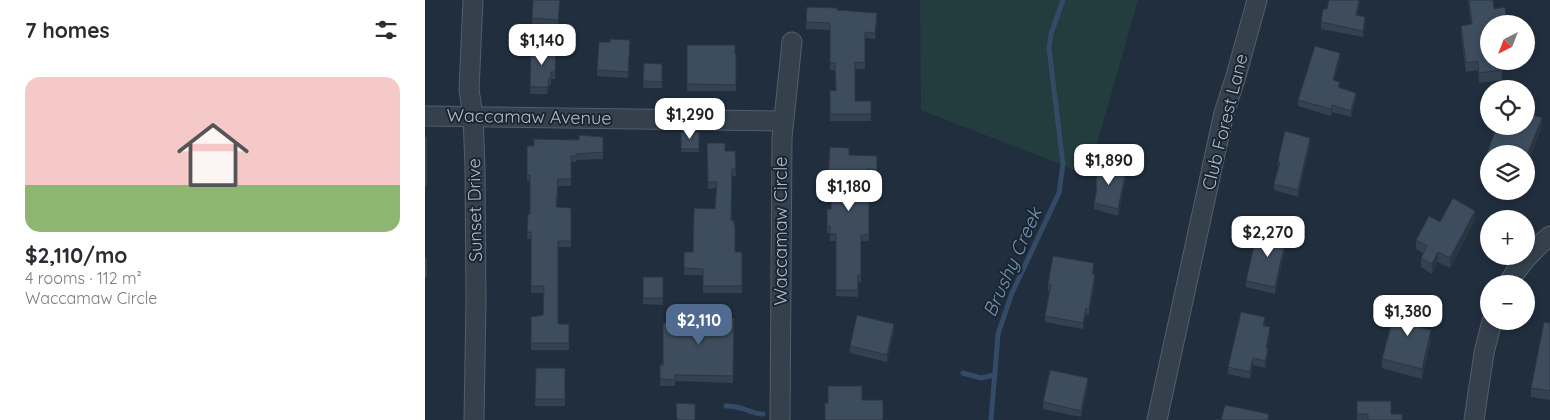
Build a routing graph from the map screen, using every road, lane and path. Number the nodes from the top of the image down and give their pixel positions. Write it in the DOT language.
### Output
graph roads {
  1 [pos="473,0"];
  2 [pos="1257,0"];
  3 [pos="792,42"];
  4 [pos="425,116"];
  5 [pos="473,116"];
  6 [pos="783,121"];
  7 [pos="1550,236"];
  8 [pos="1513,275"];
  9 [pos="1490,330"];
  10 [pos="474,420"];
  11 [pos="780,420"];
  12 [pos="1157,420"];
  13 [pos="1474,420"];
  1 -- 5 [label="street, Sunset Drive"];
  2 -- 12 [label="street, Club Forest Lane"];
  3 -- 6 [label="street, Waccamaw Circle"];
  4 -- 5 [label="street, Waccamaw Avenue"];
  5 -- 6 [label="street, Waccamaw Avenue"];
  5 -- 10 [label="street, Sunset Drive"];
  6 -- 11 [label="street, Waccamaw Circle"];
  7 -- 8 [label="street"];
  9 -- 13 [label="street"];
}
